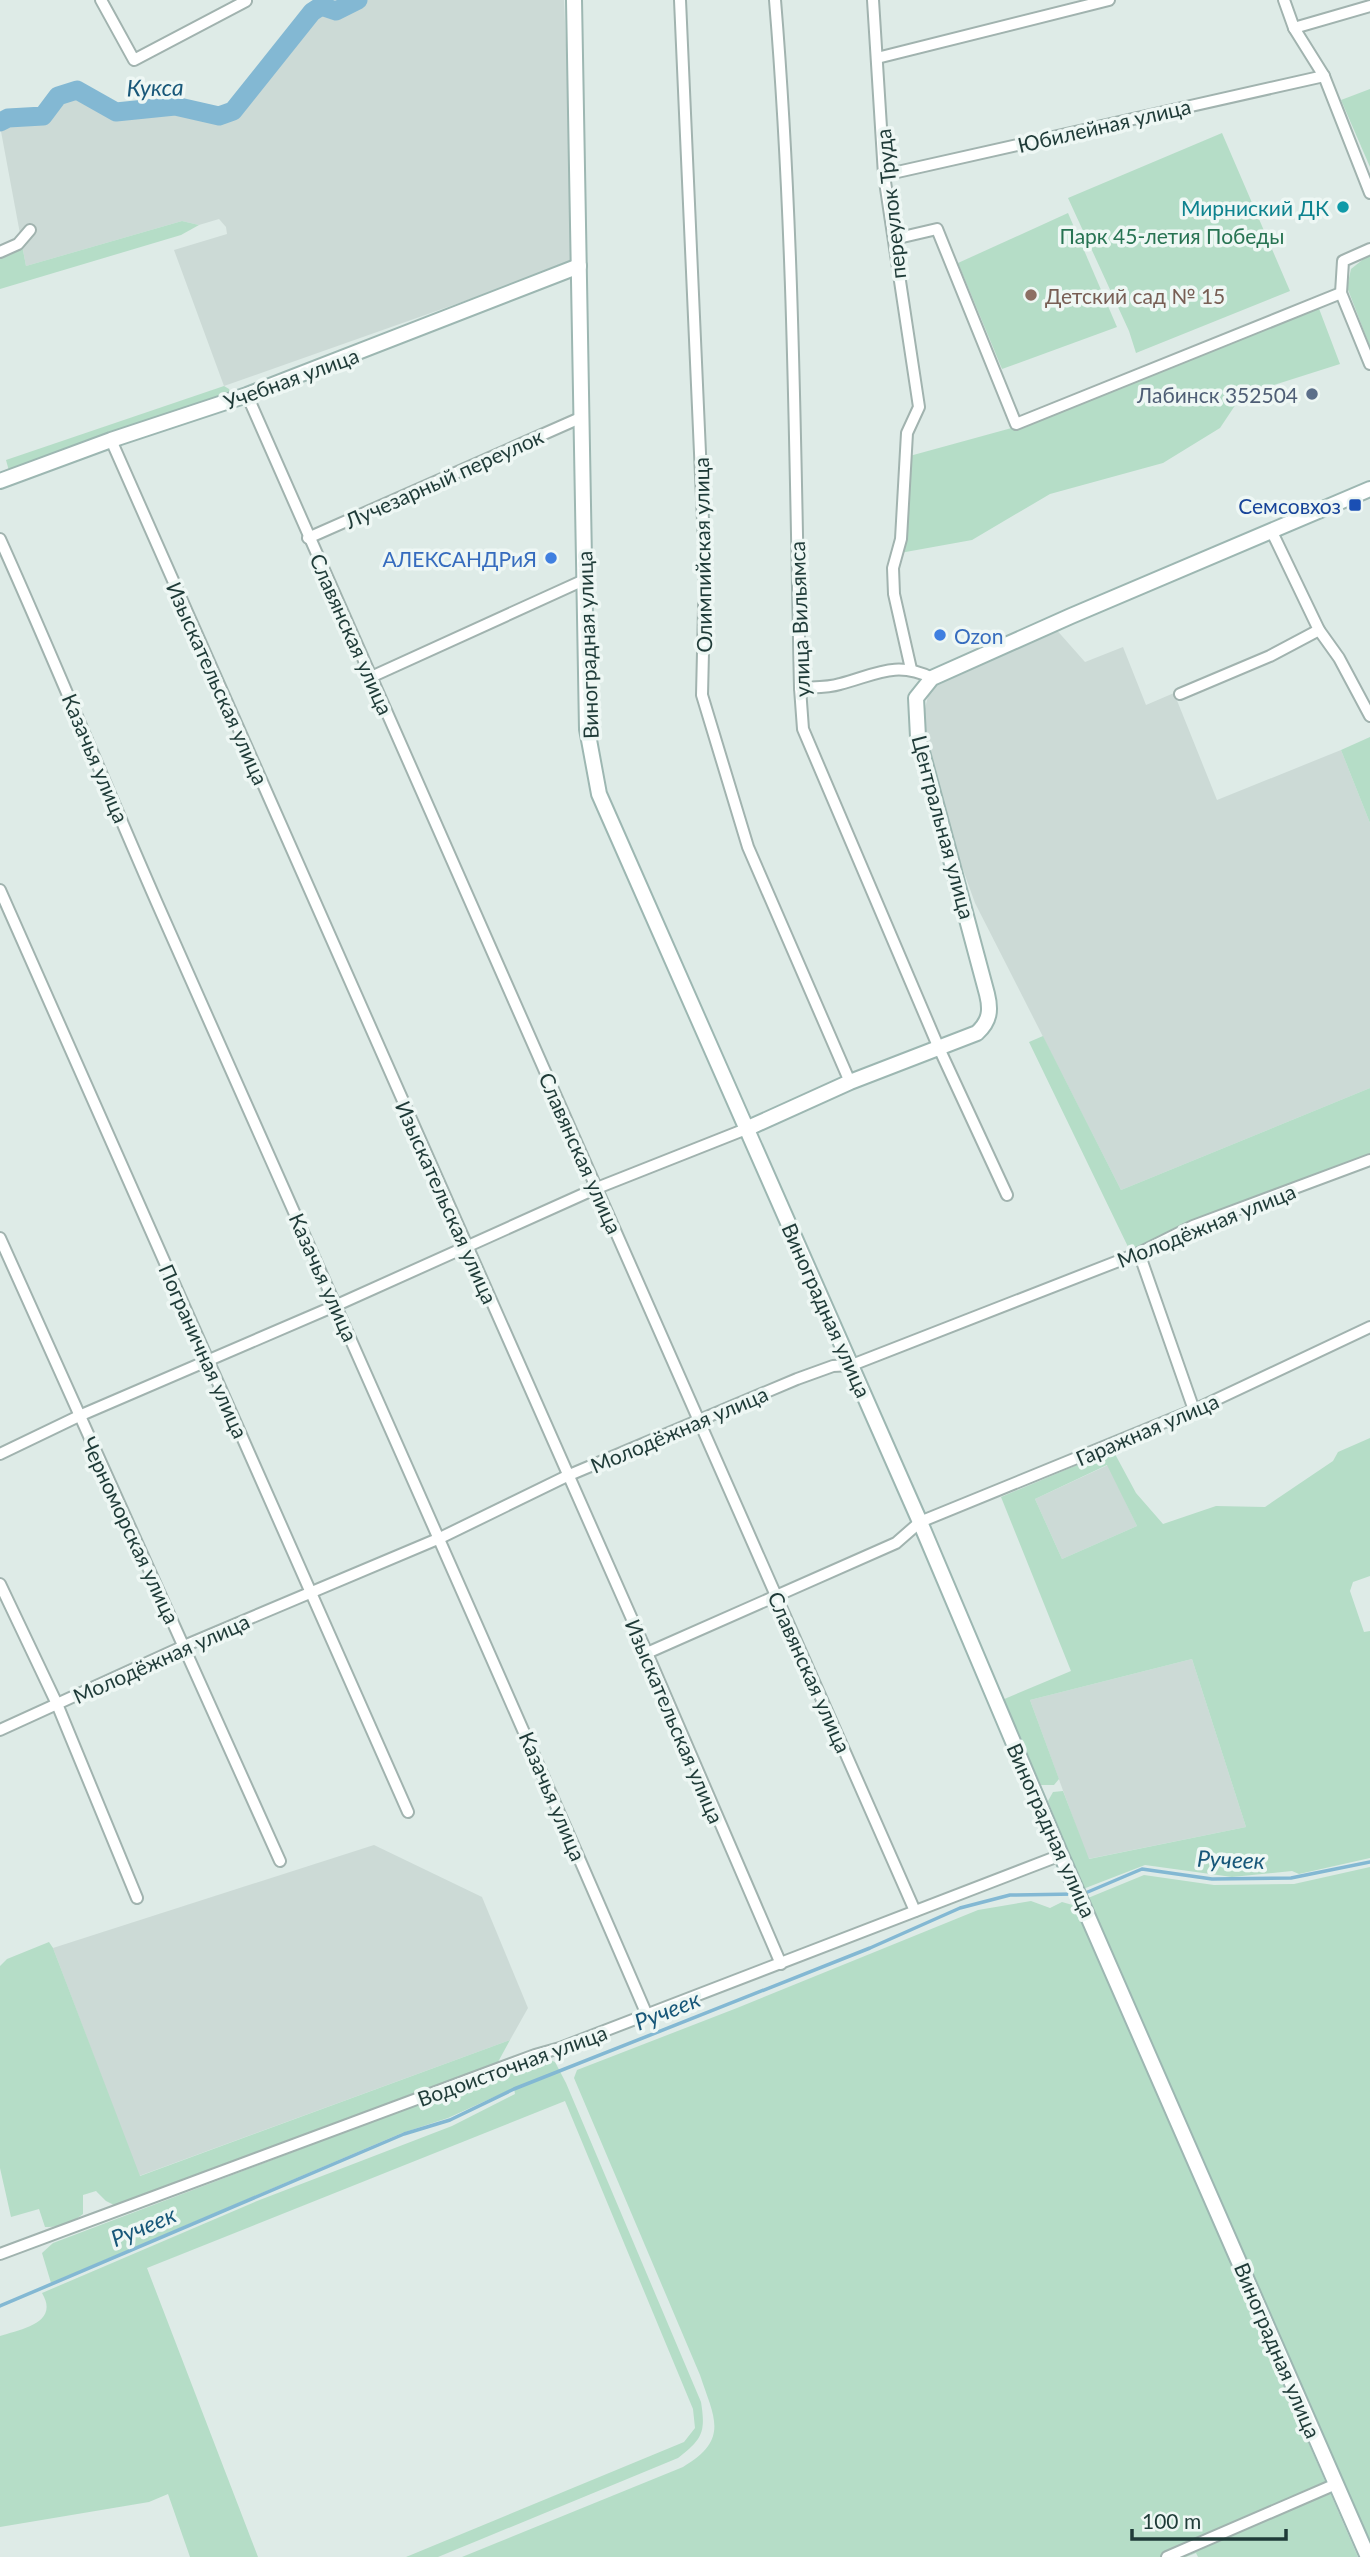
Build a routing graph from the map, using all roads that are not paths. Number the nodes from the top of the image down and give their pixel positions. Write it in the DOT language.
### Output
graph roads {
  1 [pos="101,0"];
  2 [pos="574,0"];
  3 [pos="680,0"];
  4 [pos="775,0"];
  5 [pos="873,0"];
  6 [pos="1109,0"];
  7 [pos="1284,0"];
  8 [pos="246,1"];
  9 [pos="1370,6"];
  10 [pos="1294,28"];
  11 [pos="877,58"];
  12 [pos="1324,76"];
  13 [pos="884,175"];
  14 [pos="1370,193"];
  15 [pos="30,230"];
  16 [pos="894,239"];
  17 [pos="1370,249"];
  18 [pos="0,252"];
  19 [pos="579,266"];
  20 [pos="1341,293"];
  21 [pos="1370,364"];
  22 [pos="247,395"];
  23 [pos="580,418"];
  24 [pos="111,440"];
  25 [pos="0,481"];
  26 [pos="1370,489"];
  27 [pos="1270,530"];
  28 [pos="308,538"];
  29 [pos="0,539"];
  30 [pos="584,580"];
  31 [pos="1319,629"];
  32 [pos="911,669"];
  33 [pos="371,677"];
  34 [pos="932,678"];
  35 [pos="800,688"];
  36 [pos="1180,694"];
  37 [pos="1370,716"];
  38 [pos="0,890"];
  39 [pos="938,1046"];
  40 [pos="850,1082"];
  41 [pos="746,1129"];
  42 [pos="1370,1160"];
  43 [pos="597,1188"];
  44 [pos="1007,1195"];
  45 [pos="0,1238"];
  46 [pos="467,1247"];
  47 [pos="1139,1253"];
  48 [pos="337,1305"];
  49 [pos="1370,1327"];
  50 [pos="207,1359"];
  51 [pos="852,1365"];
  52 [pos="1194,1409"];
  53 [pos="79,1416"];
  54 [pos="700,1422"];
  55 [pos="0,1454"];
  56 [pos="567,1476"];
  57 [pos="920,1522"];
  58 [pos="440,1538"];
  59 [pos="0,1584"];
  60 [pos="310,1594"];
  61 [pos="776,1594"];
  62 [pos="184,1646"];
  63 [pos="646,1653"];
  64 [pos="57,1704"];
  65 [pos="0,1730"];
  66 [pos="408,1812"];
  67 [pos="1061,1854"];
  68 [pos="280,1861"];
  69 [pos="137,1898"];
  70 [pos="915,1911"];
  71 [pos="781,1964"];
  72 [pos="647,2015"];
  73 [pos="0,2254"];
  74 [pos="1336,2483"];
  75 [pos="1167,2557"];
  76 [pos="1368,2557"];
  1 -- 8 [label="street"];
  2 -- 19 [label="street, Виноградная улица"];
  3 -- 40 [label="street, Олимпийская улица"];
  4 -- 35 [label="street, улица Вильямса"];
  5 -- 11 [label="street, переулок Труда"];
  6 -- 11 [label="street"];
  7 -- 10 [label="street"];
  9 -- 10 [label="street"];
  10 -- 12 [label="street"];
  11 -- 13 [label="street, переулок Труда"];
  12 -- 13 [label="street, Юбилейная улица"];
  12 -- 14 [label="street"];
  13 -- 16 [label="street, переулок Труда"];
  15 -- 18 [label="street"];
  16 -- 20 [label="street"];
  16 -- 32 [label="street, переулок Труда"];
  17 -- 20 [label="street"];
  19 -- 22 [label="street, Учебная улица"];
  19 -- 23 [label="street, Виноградная улица"];
  20 -- 21 [label="street"];
  22 -- 24 [label="street, Учебная улица"];
  22 -- 28 [label="street, Славянская улица"];
  23 -- 28 [label="street, Лучезарный переулок"];
  23 -- 30 [label="street, Виноградная улица"];
  24 -- 25 [label="street, Учебная улица"];
  24 -- 46 [label="street, Изыскательская улица"];
  26 -- 27 [label="street"];
  27 -- 31 [label="street"];
  27 -- 34 [label="street"];
  28 -- 33 [label="street, Славянская улица"];
  29 -- 48 [label="street, Казачья улица"];
  30 -- 33 [label="street"];
  30 -- 41 [label="street, Виноградная улица"];
  31 -- 36 [label="street"];
  31 -- 37 [label="street"];
  32 -- 34 [label="street"];
  32 -- 35 [label="street"];
  33 -- 43 [label="street, Славянская улица"];
  34 -- 39 [label="street, Центральная улица"];
  35 -- 39 [label="street, улица Вильямса"];
  38 -- 50 [label="street, Пограничная улица"];
  39 -- 40 [label="street, Центральная улица"];
  39 -- 44 [label="street, улица Вильямса"];
  40 -- 41 [label="street, Центральная улица"];
  41 -- 43 [label="street"];
  41 -- 51 [label="street, Виноградная улица"];
  42 -- 47 [label="street, Молодёжная улица"];
  43 -- 46 [label="street"];
  43 -- 54 [label="street, Славянская улица"];
  45 -- 53 [label="street, Черноморская улица"];
  46 -- 48 [label="street"];
  46 -- 56 [label="street, Изыскательская улица"];
  47 -- 51 [label="street, Молодёжная улица"];
  47 -- 52 [label="street"];
  48 -- 50 [label="street"];
  48 -- 58 [label="street, Казачья улица"];
  49 -- 52 [label="street, Гаражная улица"];
  50 -- 53 [label="street"];
  50 -- 60 [label="street, Пограничная улица"];
  51 -- 54 [label="street, Молодёжная улица"];
  51 -- 57 [label="street, Виноградная улица"];
  52 -- 57 [label="street, Гаражная улица"];
  53 -- 55 [label="street"];
  53 -- 62 [label="street, Черноморская улица"];
  54 -- 56 [label="street, Молодёжная улица"];
  54 -- 61 [label="street, Славянская улица"];
  56 -- 58 [label="street, Молодёжная улица"];
  56 -- 63 [label="street, Изыскательская улица"];
  57 -- 61 [label="street, Гаражная улица"];
  57 -- 67 [label="street, Виноградная улица"];
  58 -- 60 [label="street, Молодёжная улица"];
  58 -- 72 [label="street, Казачья улица"];
  59 -- 64 [label="street"];
  60 -- 62 [label="street, Молодёжная улица"];
  60 -- 66 [label="street, Пограничная улица"];
  61 -- 63 [label="street, Гаражная улица"];
  61 -- 70 [label="street, Славянская улица"];
  62 -- 64 [label="street, Молодёжная улица"];
  62 -- 68 [label="street, Черноморская улица"];
  63 -- 71 [label="street, Изыскательская улица"];
  64 -- 65 [label="street, Молодёжная улица"];
  64 -- 69 [label="street"];
  67 -- 70 [label="street, Водоисточная улица"];
  67 -- 74 [label="street, Виноградная улица"];
  70 -- 71 [label="street, Водоисточная улица"];
  71 -- 72 [label="street, Водоисточная улица"];
  72 -- 73 [label="street, Водоисточная улица"];
  74 -- 75 [label="street"];
  74 -- 76 [label="street, Виноградная улица"];
}
